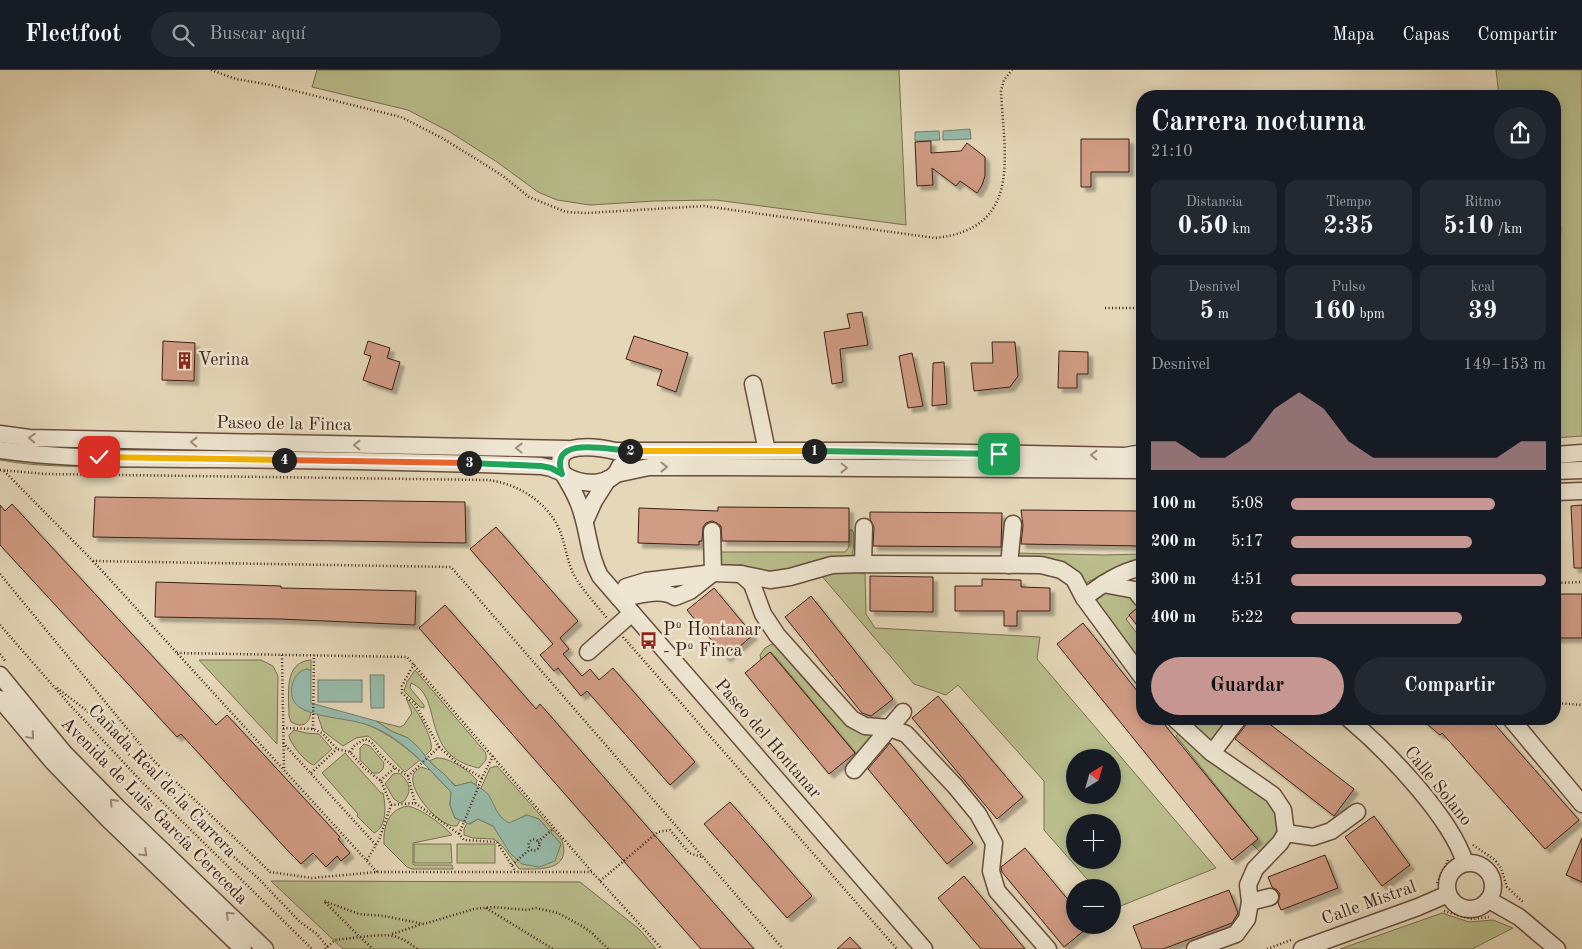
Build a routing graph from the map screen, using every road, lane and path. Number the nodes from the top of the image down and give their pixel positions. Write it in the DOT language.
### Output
graph roads {
  1 [pos="211,70"];
  2 [pos="1012,70"];
  3 [pos="1105,308"];
  4 [pos="1136,308"];
  5 [pos="753,384"];
  6 [pos="0,434"];
  7 [pos="568,449"];
  8 [pos="0,450"];
  9 [pos="615,451"];
  10 [pos="767,451"];
  11 [pos="1582,453"];
  12 [pos="1136,454"];
  13 [pos="1561,455"];
  14 [pos="2,470"];
  15 [pos="1136,470"];
  16 [pos="1582,470"];
  17 [pos="1561,471"];
  18 [pos="564,475"];
  19 [pos="612,477"];
  20 [pos="1582,491"];
  21 [pos="1561,492"];
  22 [pos="585,522"];
  23 [pos="1013,524"];
  24 [pos="864,527"];
  25 [pos="712,531"];
  26 [pos="94,561"];
  27 [pos="863,564"];
  28 [pos="1009,565"];
  29 [pos="1136,568"];
  30 [pos="713,573"];
  31 [pos="0,574"];
  32 [pos="741,574"];
  33 [pos="1582,582"];
  34 [pos="1561,583"];
  35 [pos="1103,584"];
  36 [pos="1136,591"];
  37 [pos="619,598"];
  38 [pos="1084,598"];
  39 [pos="632,613"];
  40 [pos="0,625"];
  41 [pos="615,628"];
  42 [pos="588,652"];
  43 [pos="177,653"];
  44 [pos="0,654"];
  45 [pos="282,655"];
  46 [pos="314,656"];
  47 [pos="414,664"];
  48 [pos="1136,669"];
  49 [pos="5,671"];
  50 [pos="52,684"];
  51 [pos="0,699"];
  52 [pos="1561,704"];
  53 [pos="1582,705"];
  54 [pos="903,712"];
  55 [pos="1182,725"];
  56 [pos="1233,725"];
  57 [pos="1347,725"];
  58 [pos="1516,725"];
  59 [pos="283,728"];
  60 [pos="313,728"];
  61 [pos="890,728"];
  62 [pos="283,743"];
  63 [pos="438,747"];
  64 [pos="337,749"];
  65 [pos="350,752"];
  66 [pos="1212,753"];
  67 [pos="493,756"];
  68 [pos="395,768"];
  69 [pos="284,769"];
  70 [pos="854,770"];
  71 [pos="310,773"];
  72 [pos="408,776"];
  73 [pos="482,778"];
  74 [pos="381,781"];
  75 [pos="415,803"];
  76 [pos="391,804"];
  77 [pos="1582,804"];
  78 [pos="1357,812"];
  79 [pos="554,828"];
  80 [pos="1286,833"];
  81 [pos="459,834"];
  82 [pos="538,842"];
  83 [pos="376,845"];
  84 [pos="530,848"];
  85 [pos="1448,853"];
  86 [pos="703,857"];
  87 [pos="367,860"];
  88 [pos="1465,863"];
  89 [pos="512,865"];
  90 [pos="377,872"];
  91 [pos="516,872"];
  92 [pos="592,872"];
  93 [pos="600,881"];
  94 [pos="1440,891"];
  95 [pos="1270,897"];
  96 [pos="1489,900"];
  97 [pos="1250,902"];
  98 [pos="485,908"];
  99 [pos="424,924"];
  100 [pos="391,934"];
  101 [pos="360,937"];
  102 [pos="327,948"];
  103 [pos="243,949"];
  104 [pos="264,949"];
  105 [pos="312,949"];
  106 [pos="373,949"];
  107 [pos="416,949"];
  108 [pos="553,949"];
  109 [pos="608,949"];
  110 [pos="662,949"];
  111 [pos="783,949"];
  112 [pos="896,949"];
  113 [pos="924,949"];
  114 [pos="1048,949"];
  115 [pos="1195,949"];
  116 [pos="1302,949"];
  117 [pos="1557,949"];
  1 -- 2 [label="path"];
  3 -- 4 [label="path"];
  5 -- 10 [label="street"];
  7 -- 6 [label="street, Paseo de la Finca, one-way"];
  7 -- 9 [label="street"];
  7 -- 18 [label="street"];
  8 -- 18 [label="street, Paseo de la Finca"];
  9 -- 10 [label="street"];
  9 -- 19 [label="street"];
  12 -- 10 [label="street, one-way"];
  11 -- 13 [label="street"];
  14 -- 26 [label="path"];
  14 -- 41 [label="path"];
  19 -- 15 [label="street, one-way"];
  16 -- 17 [label="street"];
  18 -- 19 [label="street"];
  18 -- 22 [label="street, Paseo del Hontanar"];
  19 -- 22 [label="street"];
  20 -- 21 [label="street"];
  22 -- 37 [label="street, Paseo del Hontanar"];
  23 -- 28 [label="street"];
  24 -- 27 [label="street"];
  25 -- 30 [label="street"];
  26 -- 43 [label="path"];
  26 -- 86 [label="path"];
  27 -- 28 [label="street"];
  27 -- 32 [label="street"];
  28 -- 38 [label="street"];
  29 -- 35 [label="street"];
  30 -- 32 [label="street"];
  30 -- 37 [label="street"];
  31 -- 90 [label="path"];
  32 -- 61 [label="street"];
  33 -- 34 [label="path"];
  35 -- 36 [label="street"];
  35 -- 38 [label="street"];
  37 -- 39 [label="street, Paseo del Hontanar"];
  38 -- 48 [label="street"];
  39 -- 41 [label="street"];
  39 -- 113 [label="street, Paseo del Hontanar"];
  40 -- 50 [label="path, Cañada Real de la Carrera"];
  41 -- 42 [label="street"];
  41 -- 112 [label="path"];
  43 -- 45 [label="path"];
  43 -- 69 [label="path"];
  44 -- 49 [label="path"];
  45 -- 46 [label="path"];
  45 -- 59 [label="path"];
  46 -- 47 [label="path"];
  46 -- 60 [label="path"];
  47 -- 63 [label="path"];
  47 -- 67 [label="path"];
  104 -- 49 [label="street, Avenida de Luis García Cereceda, one-way"];
  50 -- 102 [label="path"];
  50 -- 105 [label="path, Cañada Real de la Carrera"];
  51 -- 103 [label="street, Avenida de Luis García Cereceda, one-way"];
  52 -- 53 [label="path"];
  54 -- 61 [label="street"];
  55 -- 66 [label="street"];
  56 -- 66 [label="street"];
  57 -- 88 [label="street, Calle Solano"];
  58 -- 77 [label="street"];
  59 -- 60 [label="path"];
  59 -- 62 [label="path"];
  60 -- 64 [label="path"];
  61 -- 70 [label="street"];
  61 -- 114 [label="street"];
  62 -- 69 [label="path"];
  62 -- 71 [label="path"];
  63 -- 72 [label="path"];
  63 -- 73 [label="path"];
  64 -- 65 [label="path"];
  64 -- 71 [label="path"];
  65 -- 68 [label="path"];
  65 -- 74 [label="path"];
  66 -- 80 [label="street"];
  67 -- 73 [label="path"];
  67 -- 79 [label="path"];
  68 -- 72 [label="path"];
  68 -- 74 [label="path"];
  69 -- 87 [label="path"];
  71 -- 83 [label="path"];
  72 -- 75 [label="path"];
  73 -- 81 [label="path"];
  74 -- 76 [label="path"];
  75 -- 76 [label="path"];
  75 -- 81 [label="path"];
  76 -- 83 [label="path"];
  78 -- 80 [label="street"];
  79 -- 82 [label="path"];
  79 -- 92 [label="path"];
  80 -- 97 [label="street"];
  81 -- 89 [label="path"];
  82 -- 84 [label="path"];
  82 -- 84 [label="path"];
  83 -- 87 [label="path"];
  84 -- 89 [label="path"];
  85 -- 94 [label="path"];
  86 -- 93 [label="path"];
  86 -- 111 [label="path"];
  87 -- 90 [label="path"];
  88 -- 94 [label="street"];
  88 -- 96 [label="street"];
  89 -- 91 [label="path"];
  90 -- 91 [label="path"];
  91 -- 92 [label="path"];
  92 -- 93 [label="path"];
  93 -- 110 [label="path"];
  94 -- 96 [label="street"];
  94 -- 116 [label="street, Calle Mistral"];
  95 -- 97 [label="street"];
  96 -- 117 [label="street"];
  97 -- 115 [label="street"];
  98 -- 99 [label="path"];
  98 -- 108 [label="path"];
  98 -- 109 [label="path"];
  99 -- 100 [label="path"];
  99 -- 101 [label="path"];
  100 -- 101 [label="path"];
  100 -- 107 [label="path"];
  101 -- 102 [label="path"];
  101 -- 106 [label="path"];
}
